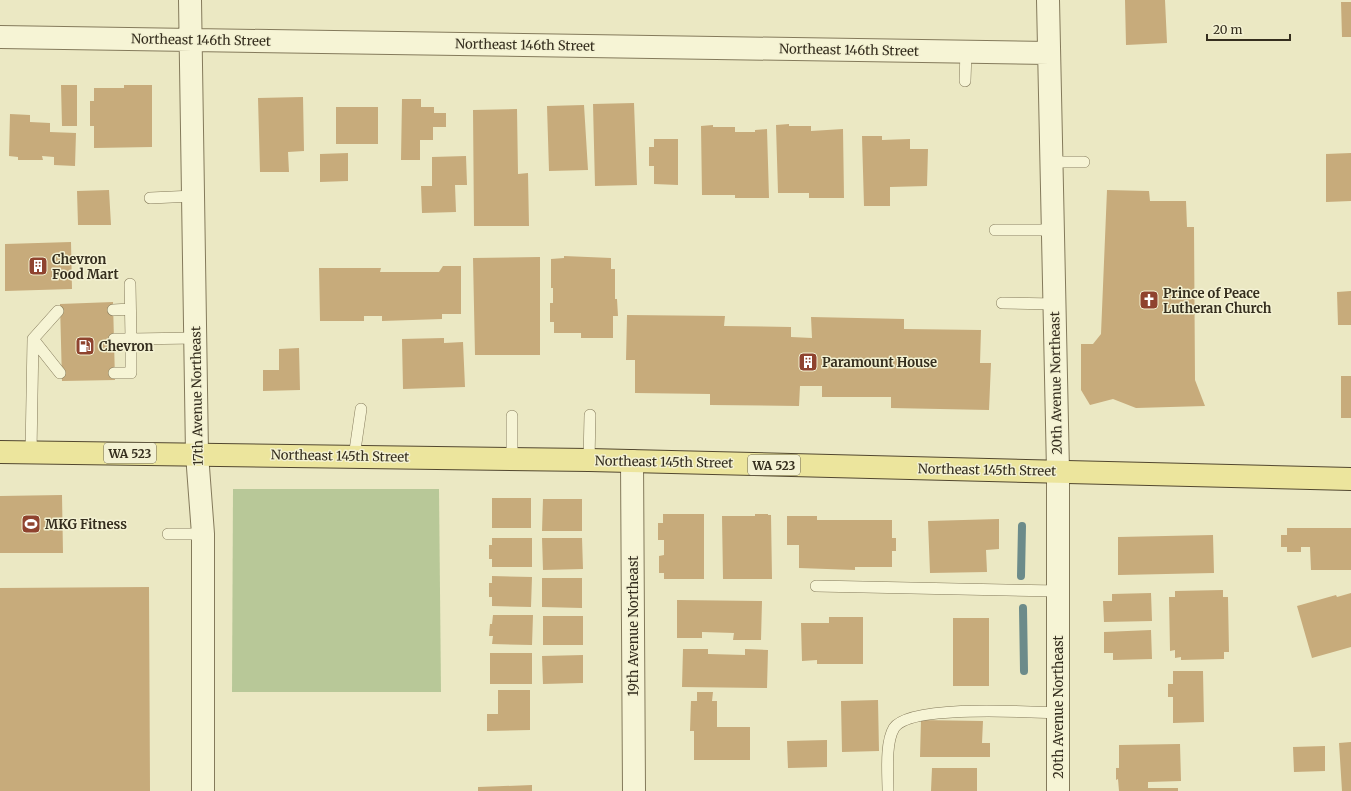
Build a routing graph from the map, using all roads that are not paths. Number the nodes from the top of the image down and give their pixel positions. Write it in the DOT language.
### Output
graph roads {
  1 [pos="190,0"];
  2 [pos="1048,0"];
  3 [pos="0,37"];
  4 [pos="190,40"];
  5 [pos="966,52"];
  6 [pos="1049,53"];
  7 [pos="965,81"];
  8 [pos="1051,162"];
  9 [pos="1084,162"];
  10 [pos="194,196"];
  11 [pos="150,198"];
  12 [pos="995,230"];
  13 [pos="1053,230"];
  14 [pos="130,284"];
  15 [pos="1002,303"];
  16 [pos="1054,304"];
  17 [pos="130,309"];
  18 [pos="113,310"];
  19 [pos="58,311"];
  20 [pos="195,338"];
  21 [pos="33,339"];
  22 [pos="114,339"];
  23 [pos="131,339"];
  24 [pos="60,373"];
  25 [pos="114,373"];
  26 [pos="361,409"];
  27 [pos="590,415"];
  28 [pos="512,416"];
  29 [pos="0,452"];
  30 [pos="31,452"];
  31 [pos="197,454"];
  32 [pos="354,456"];
  33 [pos="512,459"];
  34 [pos="588,460"];
  35 [pos="632,461"];
  36 [pos="1058,471"];
  37 [pos="1351,479"];
  38 [pos="168,534"];
  39 [pos="203,534"];
  40 [pos="816,586"];
  41 [pos="1058,591"];
  42 [pos="1058,713"];
  43 [pos="203,791"];
  44 [pos="634,791"];
  45 [pos="888,791"];
  46 [pos="1058,791"];
  1 -- 4 [label="street, 17th Avenue Northeast"];
  2 -- 6 [label="street, 20th Avenue Northeast"];
  3 -- 4 [label="street, Northeast 146th Street"];
  4 -- 5 [label="street, Northeast 146th Street"];
  4 -- 10 [label="street, 17th Avenue Northeast"];
  5 -- 6 [label="street, Northeast 146th Street"];
  5 -- 7 [label="lane"];
  6 -- 8 [label="street, 20th Avenue Northeast"];
  8 -- 9 [label="lane"];
  8 -- 13 [label="street, 20th Avenue Northeast"];
  10 -- 11 [label="lane"];
  10 -- 20 [label="street, 17th Avenue Northeast"];
  12 -- 13 [label="lane"];
  13 -- 16 [label="street, 20th Avenue Northeast"];
  14 -- 17 [label="lane"];
  15 -- 16 [label="lane"];
  16 -- 36 [label="street, 20th Avenue Northeast"];
  17 -- 18 [label="lane"];
  17 -- 23 [label="lane"];
  19 -- 21 [label="lane"];
  20 -- 23 [label="lane"];
  20 -- 31 [label="street, 17th Avenue Northeast"];
  21 -- 24 [label="lane"];
  21 -- 30 [label="lane"];
  22 -- 23 [label="lane"];
  23 -- 25 [label="lane"];
  26 -- 32 [label="lane"];
  27 -- 34 [label="lane"];
  28 -- 33 [label="lane"];
  29 -- 30 [label="main road, Northeast 145th Street / WA 523"];
  30 -- 31 [label="main road, Northeast 145th Street / WA 523"];
  31 -- 32 [label="main road, Northeast 145th Street / WA 523"];
  31 -- 39 [label="street, 17th Avenue Northeast"];
  32 -- 33 [label="main road, Northeast 145th Street / WA 523"];
  33 -- 34 [label="main road, Northeast 145th Street / WA 523"];
  34 -- 35 [label="main road, Northeast 145th Street / WA 523"];
  35 -- 36 [label="main road, Northeast 145th Street / WA 523"];
  35 -- 44 [label="street, 19th Avenue Northeast"];
  36 -- 37 [label="main road, Northeast 145th Street / WA 523"];
  36 -- 41 [label="street, 20th Avenue Northeast"];
  38 -- 39 [label="lane"];
  39 -- 43 [label="street, 17th Avenue Northeast"];
  40 -- 41 [label="lane"];
  41 -- 42 [label="street, 20th Avenue Northeast"];
  42 -- 45 [label="lane"];
  42 -- 46 [label="street, 20th Avenue Northeast"];
}
